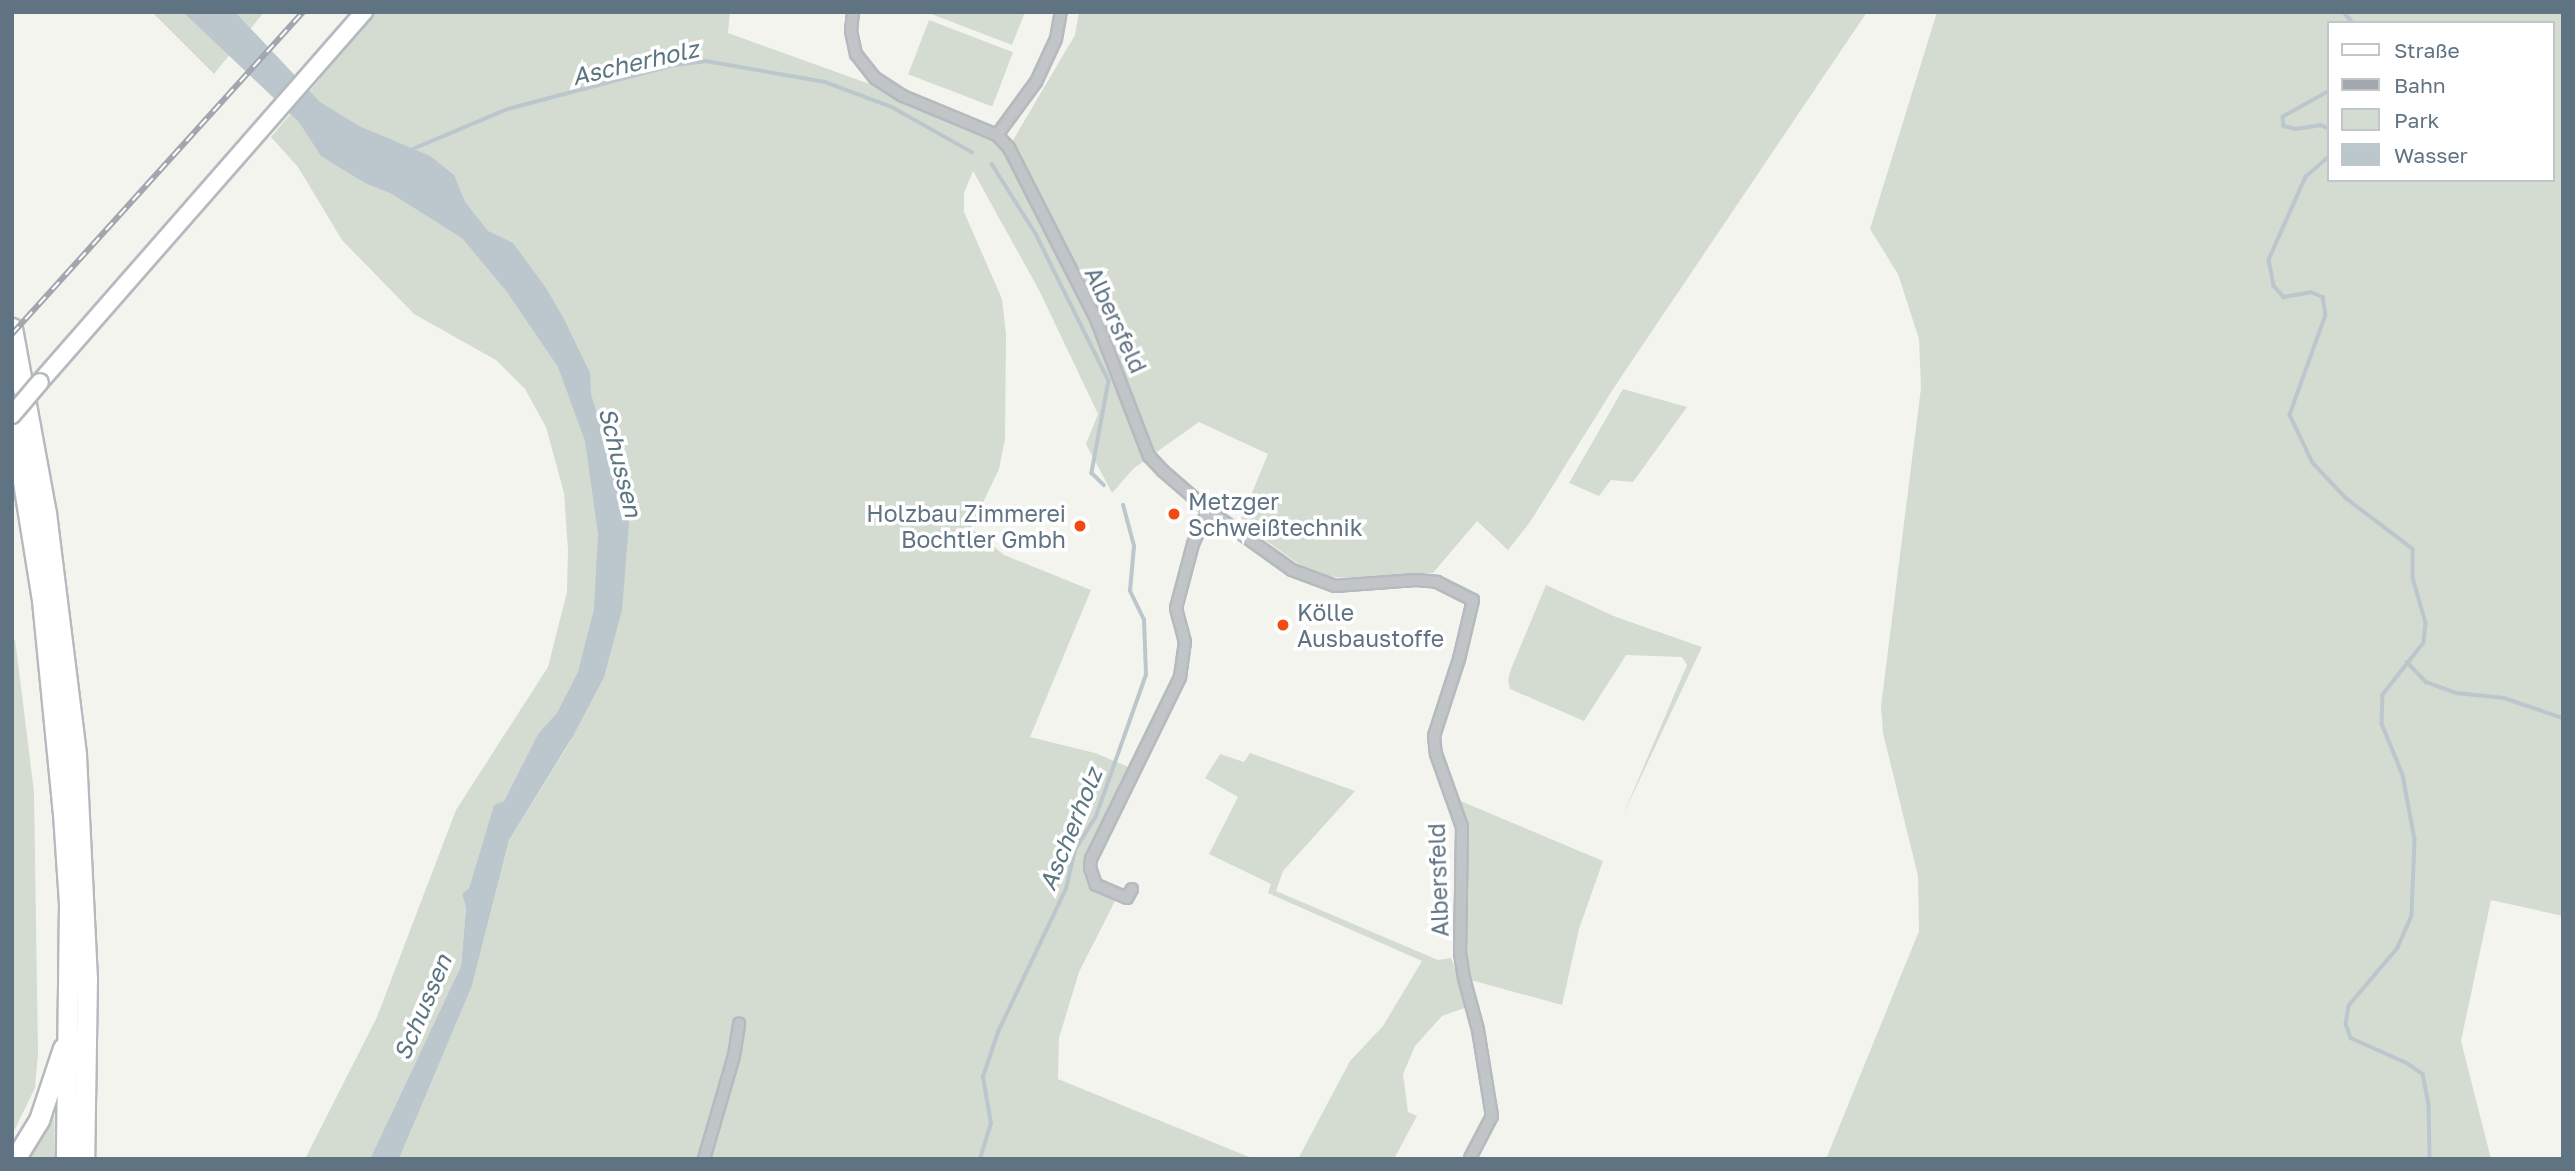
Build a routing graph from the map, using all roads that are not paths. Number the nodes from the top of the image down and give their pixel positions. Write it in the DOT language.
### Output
graph roads {
  1 [pos="364,12"];
  2 [pos="853,12"];
  3 [pos="1061,12"];
  4 [pos="997,135"];
  5 [pos="12,328"];
  6 [pos="12,414"];
  7 [pos="1208,510"];
  8 [pos="1132,889"];
  9 [pos="739,1023"];
  10 [pos="78,1034"];
  11 [pos="72,1057"];
  12 [pos="1470,1158"];
  13 [pos="15,1159"];
  14 [pos="66,1159"];
  15 [pos="84,1159"];
  16 [pos="704,1159"];
  1 -- 6 [label="street, bridge"];
  2 -- 4 [label="street"];
  3 -- 4 [label="street"];
  4 -- 7 [label="street, Albersfeld"];
  5 -- 10 [label="highway"];
  6 -- 10 [label="highway"];
  7 -- 8 [label="street"];
  7 -- 12 [label="street, Albersfeld"];
  9 -- 16 [label="street"];
  10 -- 11 [label="highway"];
  11 -- 13 [label="highway"];
  11 -- 14 [label="highway"];
  11 -- 15 [label="highway"];
}
